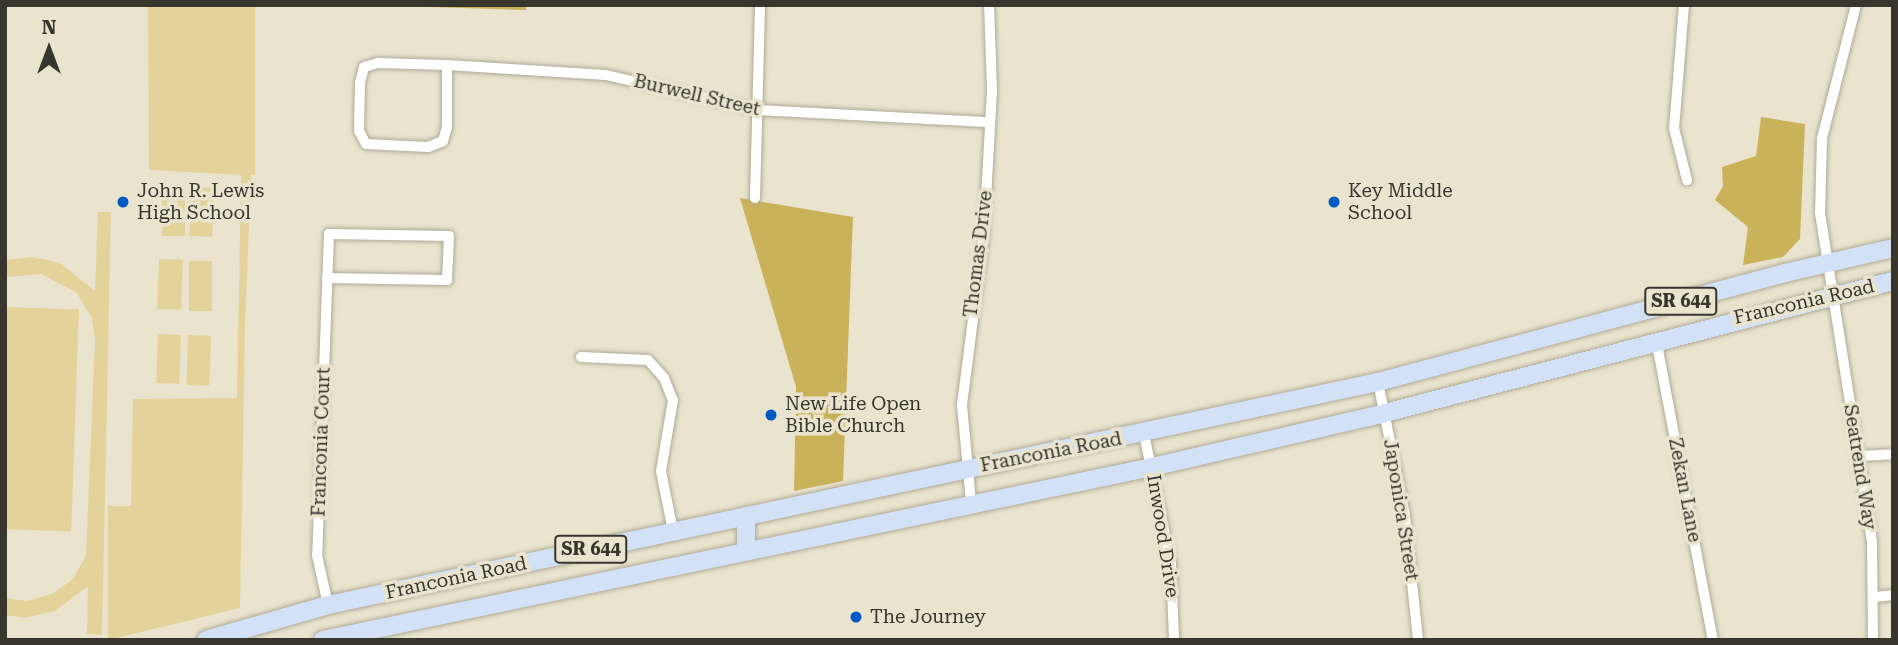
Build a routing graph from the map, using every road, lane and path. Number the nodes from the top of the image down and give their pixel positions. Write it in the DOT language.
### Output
graph roads {
  1 [pos="760,5"];
  2 [pos="989,5"];
  3 [pos="1684,5"];
  4 [pos="1856,5"];
  5 [pos="447,65"];
  6 [pos="758,110"];
  7 [pos="990,122"];
  8 [pos="1687,180"];
  9 [pos="755,198"];
  10 [pos="1893,248"];
  11 [pos="1827,262"];
  12 [pos="327,278"];
  13 [pos="1893,281"];
  14 [pos="1832,295"];
  15 [pos="1656,340"];
  16 [pos="581,357"];
  17 [pos="1378,382"];
  18 [pos="1385,412"];
  19 [pos="1144,434"];
  20 [pos="1893,454"];
  21 [pos="1859,456"];
  22 [pos="1152,467"];
  23 [pos="965,469"];
  24 [pos="971,502"];
  25 [pos="746,516"];
  26 [pos="673,531"];
  27 [pos="746,550"];
  28 [pos="1893,595"];
  29 [pos="1875,597"];
  30 [pos="328,605"];
  31 [pos="206,640"];
  32 [pos="323,640"];
  33 [pos="1174,640"];
  34 [pos="1418,640"];
  35 [pos="1713,640"];
  36 [pos="1874,640"];
  1 -- 6 [label="street"];
  2 -- 7 [label="street, Thomas Drive"];
  3 -- 8 [label="street"];
  4 -- 11 [label="street, Seatrend Way"];
  5 -- 5 [label="street, Burwell Street"];
  5 -- 6 [label="street, Burwell Street"];
  6 -- 7 [label="street, Burwell Street"];
  6 -- 9 [label="street"];
  7 -- 23 [label="street, Thomas Drive"];
  10 -- 11 [label="main road, Franconia Road / SR 644"];
  11 -- 14 [label="street, Seatrend Way"];
  11 -- 17 [label="main road, Franconia Road / SR 644"];
  12 -- 12 [label="street, Franconia Court"];
  12 -- 30 [label="street, Franconia Court"];
  13 -- 14 [label="main road, Franconia Road / SR 644"];
  14 -- 15 [label="main road, Franconia Road / SR 644"];
  14 -- 21 [label="street, Seatrend Way"];
  15 -- 18 [label="main road, Franconia Road / SR 644"];
  15 -- 35 [label="street, Zekan Lane"];
  16 -- 26 [label="street"];
  17 -- 18 [label="street, Japonica Street"];
  17 -- 19 [label="main road, Franconia Road / SR 644"];
  18 -- 22 [label="main road, Franconia Road / SR 644"];
  18 -- 34 [label="street, Japonica Street"];
  19 -- 22 [label="street, Inwood Drive"];
  19 -- 23 [label="main road, Franconia Road / SR 644"];
  20 -- 21 [label="street"];
  21 -- 29 [label="street, Seatrend Way"];
  22 -- 24 [label="main road, Franconia Road / SR 644"];
  22 -- 33 [label="street, Inwood Drive"];
  23 -- 24 [label="street, Thomas Drive"];
  23 -- 25 [label="main road, Franconia Road / SR 644"];
  24 -- 27 [label="main road, Franconia Road / SR 644"];
  25 -- 26 [label="main road, Franconia Road / SR 644"];
  25 -- 27 [label="main road"];
  26 -- 30 [label="main road, Franconia Road / SR 644"];
  27 -- 32 [label="main road, Franconia Road / SR 644"];
  28 -- 29 [label="street"];
  29 -- 36 [label="street, Seatrend Way"];
  30 -- 31 [label="main road, Franconia Road / SR 644"];
}
